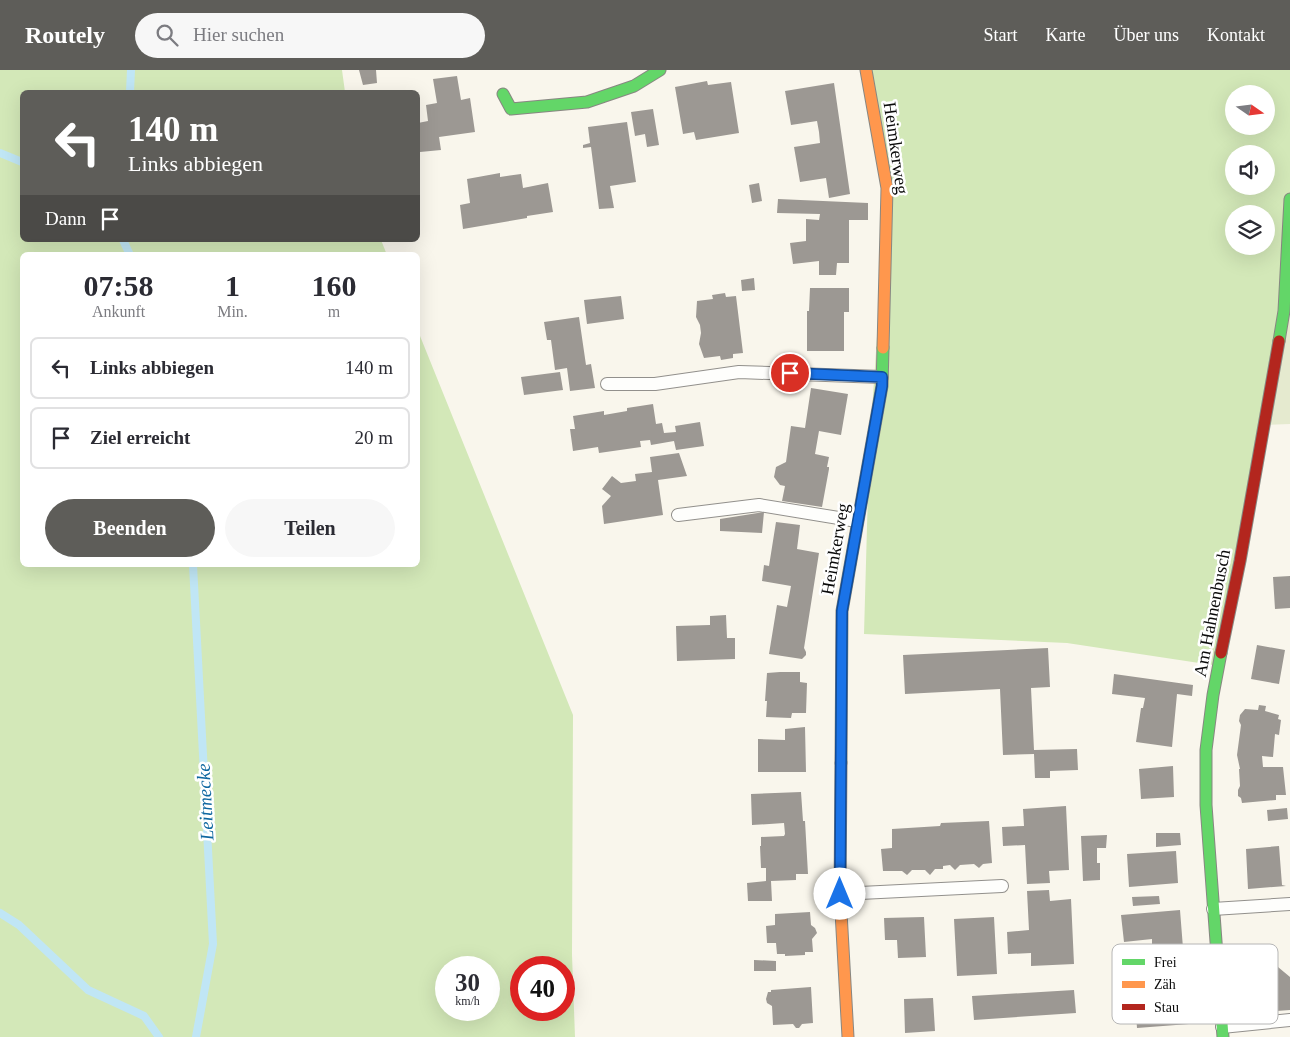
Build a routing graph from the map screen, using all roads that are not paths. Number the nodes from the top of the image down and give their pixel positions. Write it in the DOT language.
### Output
graph roads {
  1 [pos="660,70"];
  2 [pos="866,70"];
  3 [pos="503,94"];
  4 [pos="1290,199"];
  5 [pos="882,377"];
  6 [pos="607,384"];
  7 [pos="678,515"];
  8 [pos="857,521"];
  9 [pos="1002,886"];
  10 [pos="840,894"];
  11 [pos="1290,904"];
  12 [pos="1213,909"];
  13 [pos="1216,944"];
  14 [pos="1267,1024"];
  15 [pos="1222,1032"];
  16 [pos="848,1037"];
  1 -- 3 [label="street"];
  2 -- 5 [label="street, Heimkerweg"];
  4 -- 12 [label="street, Am Hahnenbusch"];
  5 -- 6 [label="lane"];
  5 -- 8 [label="street, Heimkerweg"];
  7 -- 8 [label="lane"];
  8 -- 10 [label="street, Heimkerweg"];
  9 -- 10 [label="lane"];
  10 -- 16 [label="street, Heimkerweg"];
  11 -- 12 [label="lane"];
  12 -- 13 [label="street, Am Hahnenbusch"];
  14 -- 15 [label="lane"];
}
